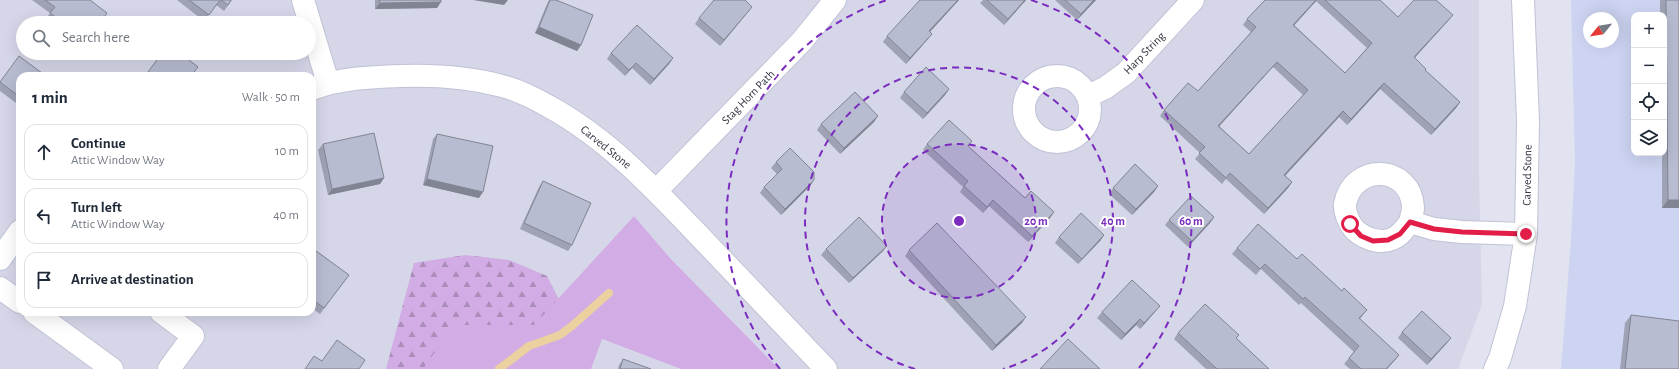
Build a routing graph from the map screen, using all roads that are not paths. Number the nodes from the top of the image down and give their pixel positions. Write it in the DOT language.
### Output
graph roads {
  1 [pos="302,0"];
  2 [pos="835,0"];
  3 [pos="1193,0"];
  4 [pos="1523,0"];
  5 [pos="305,16"];
  6 [pos="315,60"];
  7 [pos="320,86"];
  8 [pos="1088,96"];
  9 [pos="656,191"];
  10 [pos="1410,222"];
  11 [pos="1526,234"];
  12 [pos="16,236"];
  13 [pos="0,258"];
  14 [pos="0,288"];
  15 [pos="16,299"];
  16 [pos="39,316"];
  17 [pos="166,316"];
  18 [pos="112,369"];
  19 [pos="169,369"];
  20 [pos="826,369"];
  21 [pos="1495,369"];
  1 -- 5 [label="street"];
  2 -- 9 [label="street, Stag Horn Path"];
  3 -- 8 [label="street, Harp String"];
  4 -- 11 [label="street, Carved Stone"];
  6 -- 7 [label="street"];
  7 -- 9 [label="street, Carved Stone"];
  9 -- 20 [label="street, Carved Stone"];
  10 -- 11 [label="street"];
  11 -- 21 [label="street, Carved Stone"];
  12 -- 13 [label="street"];
  14 -- 15 [label="street"];
  16 -- 18 [label="street"];
  17 -- 19 [label="street"];
}
